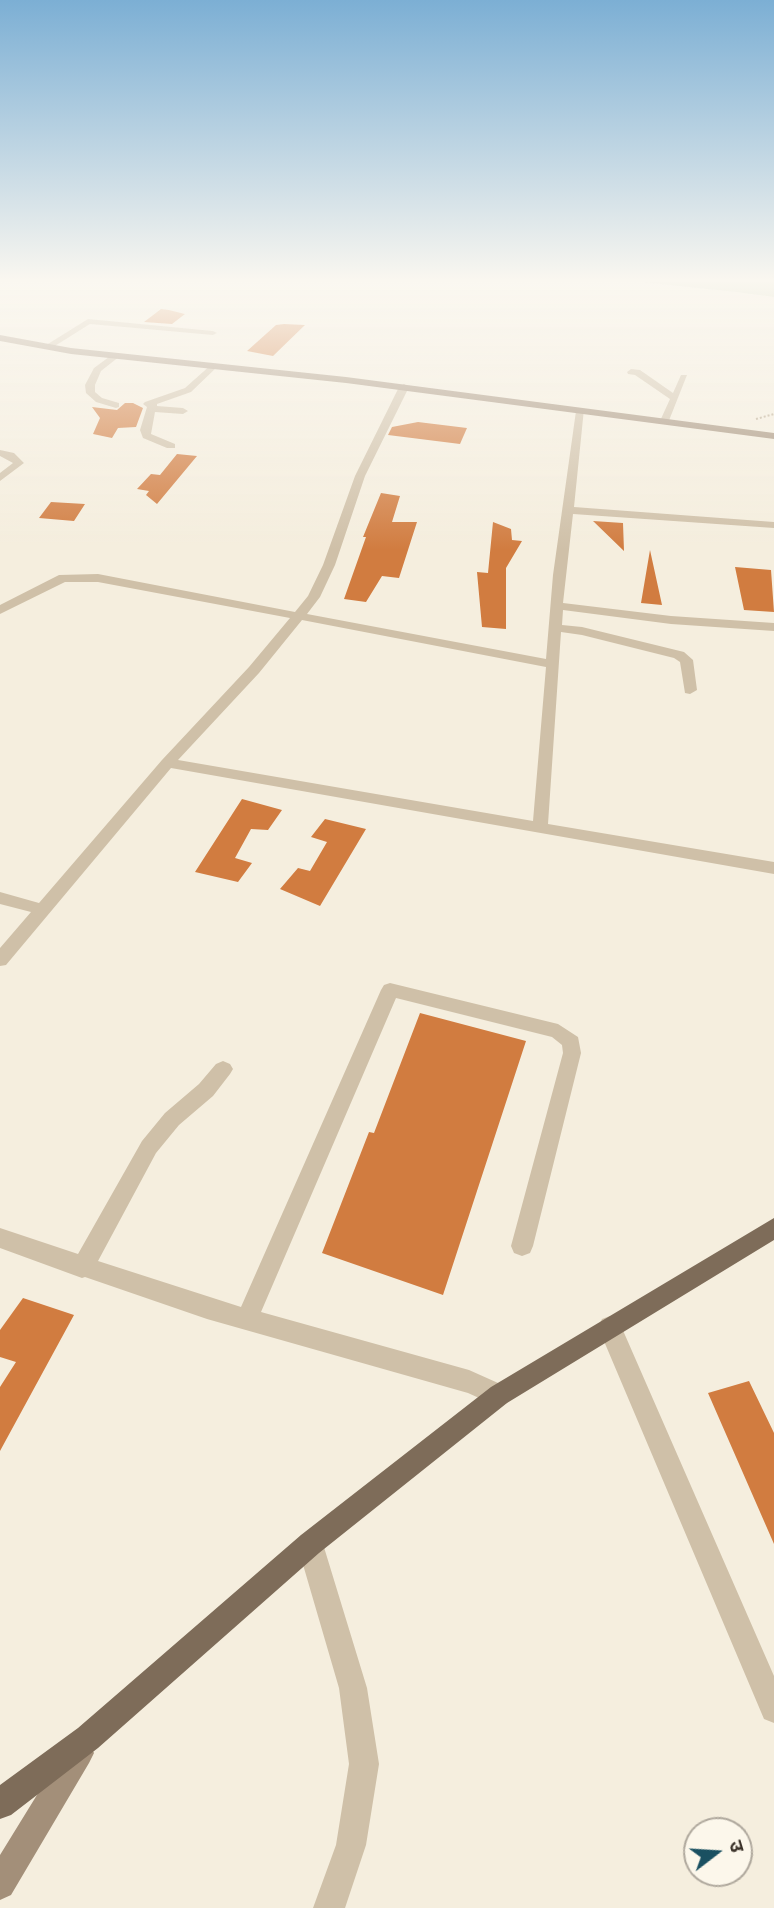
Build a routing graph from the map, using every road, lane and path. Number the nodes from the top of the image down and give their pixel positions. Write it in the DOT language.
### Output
graph roads {
  1 [pos="97,371"];
  2 [pos="208,371"];
  3 [pos="259,371"];
  4 [pos="631,372"];
  5 [pos="684,377"];
  6 [pos="404,387"];
  7 [pos="674,398"];
  8 [pos="116,405"];
  9 [pos="151,406"];
  10 [pos="183,411"];
  11 [pos="581,411"];
  12 [pos="665,421"];
  13 [pos="774,436"];
  14 [pos="172,446"];
  15 [pos="0,453"];
  16 [pos="0,478"];
  17 [pos="567,510"];
  18 [pos="774,525"];
  19 [pos="557,607"];
  20 [pos="0,610"];
  21 [pos="298,616"];
  22 [pos="774,627"];
  23 [pos="555,628"];
  24 [pos="553,664"];
  25 [pos="690,690"];
  26 [pos="167,763"];
  27 [pos="540,828"];
  28 [pos="774,868"];
  29 [pos="0,898"];
  30 [pos="43,910"];
  31 [pos="0,960"];
  32 [pos="223,1069"];
  33 [pos="774,1228"];
  34 [pos="0,1238"];
  35 [pos="523,1246"];
  36 [pos="82,1268"];
  37 [pos="247,1319"];
  38 [pos="610,1327"];
  39 [pos="499,1395"];
  40 [pos="310,1544"];
  41 [pos="774,1709"];
  42 [pos="88,1738"];
  43 [pos="0,1804"];
  44 [pos="0,1884"];
  45 [pos="329,1908"];
  1 -- 8 [label="street"];
  2 -- 9 [label="street"];
  3 -- 6 [label="street"];
  4 -- 7 [label="street"];
  5 -- 7 [label="street"];
  6 -- 11 [label="street"];
  6 -- 21 [label="street"];
  7 -- 12 [label="street"];
  9 -- 10 [label="street"];
  9 -- 14 [label="street"];
  11 -- 12 [label="street"];
  11 -- 17 [label="street"];
  12 -- 13 [label="street"];
  15 -- 16 [label="street"];
  17 -- 18 [label="street"];
  17 -- 19 [label="street"];
  19 -- 22 [label="street"];
  19 -- 23 [label="street"];
  20 -- 21 [label="street"];
  21 -- 24 [label="street"];
  21 -- 26 [label="street"];
  23 -- 24 [label="street"];
  23 -- 25 [label="street"];
  24 -- 27 [label="street"];
  26 -- 27 [label="street"];
  26 -- 30 [label="street"];
  27 -- 28 [label="street"];
  29 -- 30 [label="street"];
  30 -- 31 [label="street"];
  32 -- 36 [label="street"];
  33 -- 38 [label="main road"];
  34 -- 36 [label="street"];
  35 -- 37 [label="street"];
  36 -- 37 [label="street"];
  37 -- 39 [label="street"];
  38 -- 39 [label="main road"];
  38 -- 41 [label="street"];
  39 -- 40 [label="main road"];
  40 -- 42 [label="main road"];
  40 -- 45 [label="street"];
  42 -- 43 [label="main road"];
  42 -- 44 [label="street"];
}
